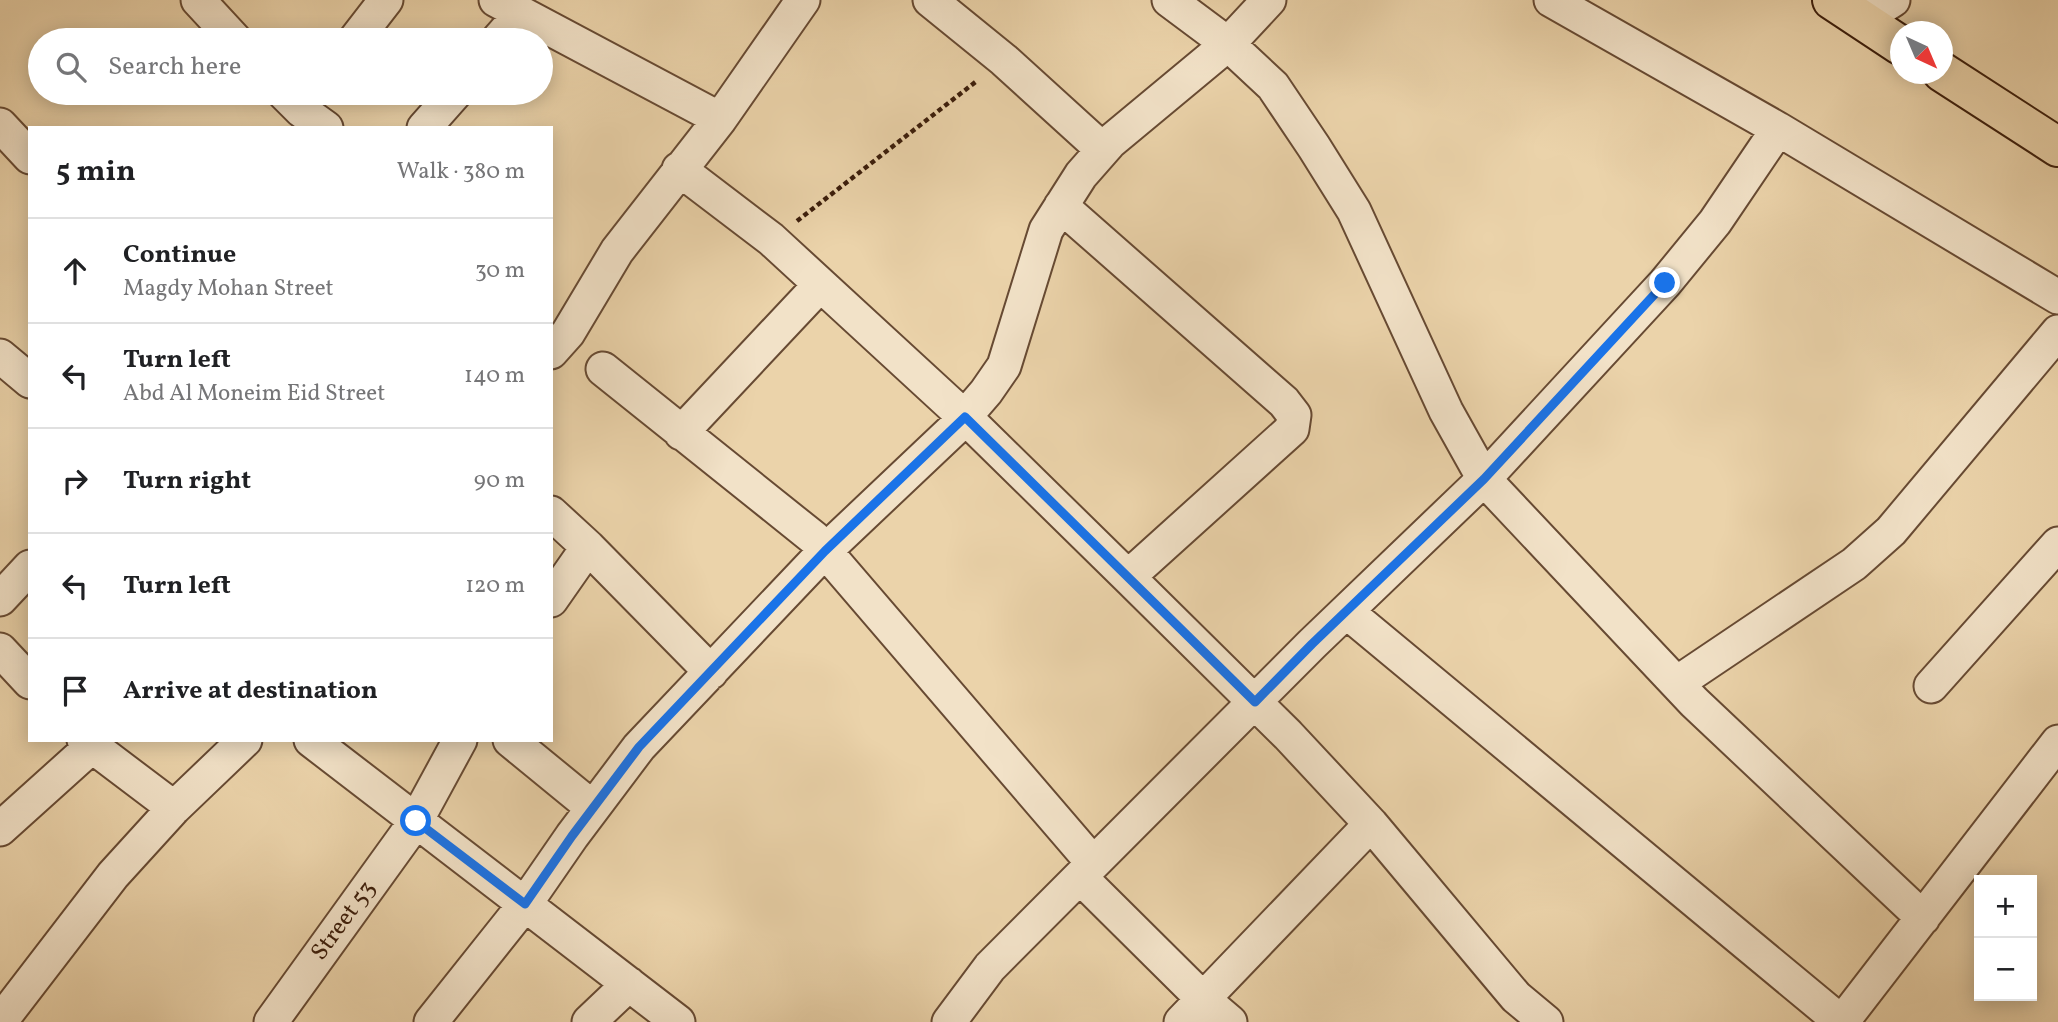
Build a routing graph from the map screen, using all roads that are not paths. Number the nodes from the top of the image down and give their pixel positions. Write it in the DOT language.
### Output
graph roads {
  1 [pos="198,0"];
  2 [pos="386,0"];
  3 [pos="803,0"];
  4 [pos="930,0"];
  5 [pos="1169,0"];
  6 [pos="1269,0"];
  7 [pos="1551,0"];
  8 [pos="508,7"];
  9 [pos="1862,7"];
  10 [pos="224,28"];
  11 [pos="364,28"];
  12 [pos="502,28"];
  13 [pos="548,28"];
  14 [pos="553,31"];
  15 [pos="1890,35"];
  16 [pos="1228,44"];
  17 [pos="1953,79"];
  18 [pos="444,105"];
  19 [pos="720,119"];
  20 [pos="0,125"];
  21 [pos="426,126"];
  22 [pos="1778,129"];
  23 [pos="2058,147"];
  24 [pos="1103,150"];
  25 [pos="28,155"];
  26 [pos="679,169"];
  27 [pos="1061,206"];
  28 [pos="820,285"];
  29 [pos="2058,297"];
  30 [pos="2058,332"];
  31 [pos="557,334"];
  32 [pos="0,356"];
  33 [pos="603,369"];
  34 [pos="28,379"];
  35 [pos="965,417"];
  36 [pos="681,433"];
  37 [pos="1484,479"];
  38 [pos="553,515"];
  39 [pos="2058,544"];
  40 [pos="588,547"];
  41 [pos="825,551"];
  42 [pos="28,569"];
  43 [pos="1128,577"];
  44 [pos="553,597"];
  45 [pos="0,599"];
  46 [pos="1347,611"];
  47 [pos="0,650"];
  48 [pos="711,672"];
  49 [pos="28,680"];
  50 [pos="1677,684"];
  51 [pos="1931,686"];
  52 [pos="1255,702"];
  53 [pos="2058,741"];
  54 [pos="243,742"];
  55 [pos="315,742"];
  56 [pos="459,742"];
  57 [pos="512,742"];
  58 [pos="87,744"];
  59 [pos="174,808"];
  60 [pos="593,808"];
  61 [pos="416,821"];
  62 [pos="1371,824"];
  63 [pos="0,829"];
  64 [pos="1087,870"];
  65 [pos="525,904"];
  66 [pos="1923,918"];
  67 [pos="629,984"];
  68 [pos="1192,1010"];
  69 [pos="0,1022"];
  70 [pos="271,1022"];
  71 [pos="431,1022"];
  72 [pos="589,1022"];
  73 [pos="678,1022"];
  74 [pos="949,1022"];
  75 [pos="1230,1022"];
  76 [pos="1546,1022"];
  77 [pos="1842,1022"];
  1 -- 10 [label="street"];
  2 -- 11 [label="street"];
  3 -- 19 [label="street"];
  4 -- 24 [label="street"];
  5 -- 16 [label="street"];
  6 -- 16 [label="street"];
  7 -- 22 [label="street"];
  8 -- 12 [label="street"];
  8 -- 13 [label="street"];
  9 -- 15 [label="highway"];
  14 -- 19 [label="street"];
  16 -- 24 [label="street"];
  16 -- 37 [label="street"];
  17 -- 23 [label="highway"];
  18 -- 21 [label="street"];
  19 -- 26 [label="street"];
  20 -- 25 [label="street"];
  22 -- 29 [label="street"];
  22 -- 37 [label="street"];
  24 -- 27 [label="street"];
  26 -- 28 [label="street"];
  26 -- 31 [label="street"];
  27 -- 35 [label="street"];
  27 -- 43 [label="street"];
  28 -- 35 [label="street"];
  28 -- 36 [label="street"];
  30 -- 50 [label="street"];
  32 -- 34 [label="street"];
  33 -- 36 [label="street"];
  35 -- 41 [label="street"];
  35 -- 43 [label="street"];
  36 -- 41 [label="street"];
  37 -- 46 [label="street"];
  37 -- 50 [label="street"];
  38 -- 40 [label="street"];
  39 -- 51 [label="street"];
  40 -- 44 [label="street"];
  40 -- 48 [label="street"];
  41 -- 48 [label="street"];
  41 -- 64 [label="street"];
  42 -- 45 [label="street"];
  43 -- 52 [label="street"];
  46 -- 52 [label="street"];
  46 -- 77 [label="street"];
  47 -- 49 [label="street"];
  48 -- 60 [label="street"];
  50 -- 66 [label="street"];
  52 -- 62 [label="street"];
  52 -- 64 [label="street"];
  53 -- 66 [label="street"];
  54 -- 59 [label="street"];
  55 -- 61 [label="street"];
  56 -- 61 [label="street, Street 53"];
  57 -- 60 [label="street"];
  58 -- 59 [label="street"];
  58 -- 63 [label="street"];
  59 -- 69 [label="street"];
  60 -- 65 [label="street"];
  61 -- 65 [label="street"];
  61 -- 70 [label="street, Street 53"];
  62 -- 68 [label="street"];
  62 -- 76 [label="street"];
  64 -- 68 [label="street"];
  64 -- 74 [label="street"];
  65 -- 67 [label="street"];
  65 -- 71 [label="street"];
  66 -- 77 [label="street"];
  67 -- 72 [label="street"];
  67 -- 73 [label="street"];
  68 -- 75 [label="street"];
}
